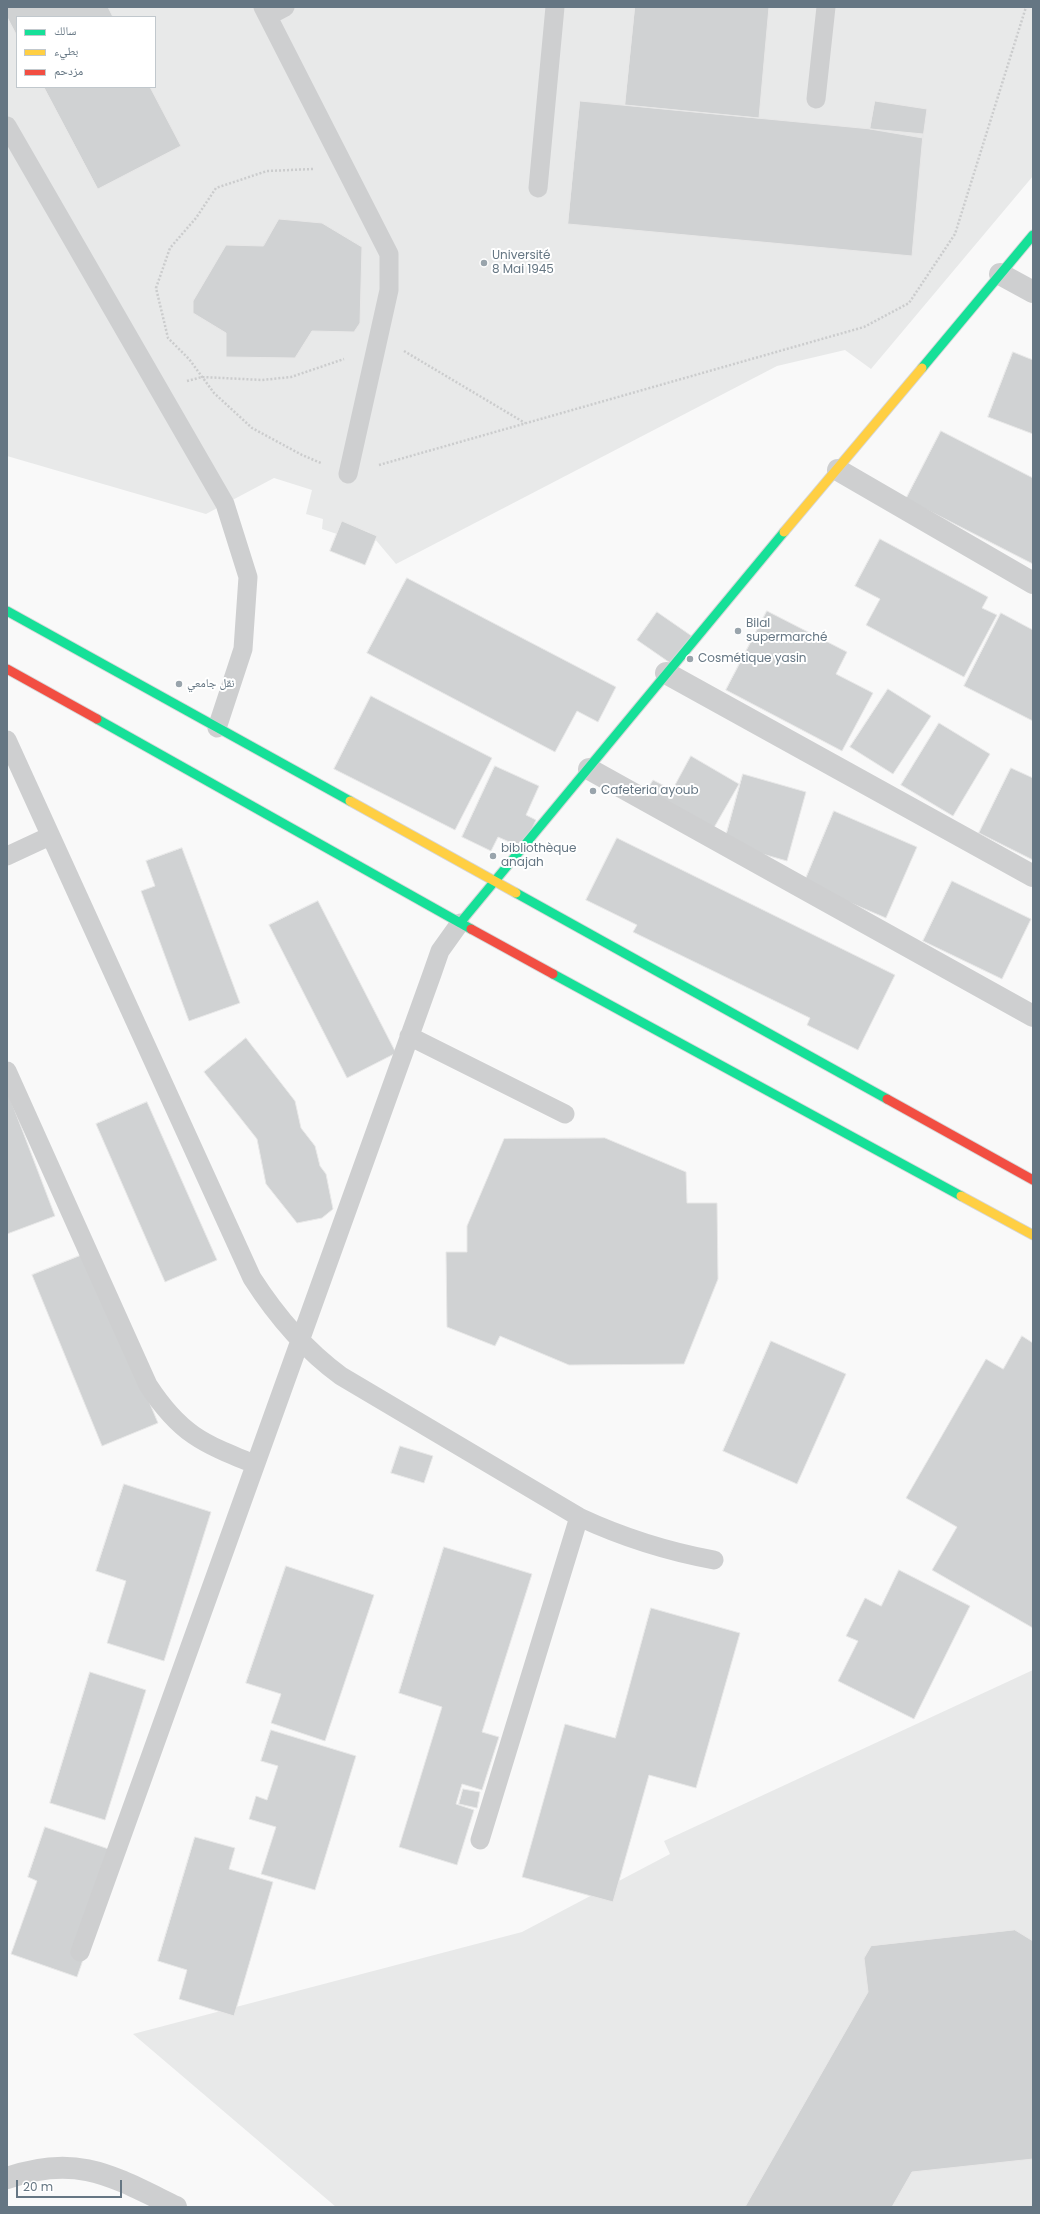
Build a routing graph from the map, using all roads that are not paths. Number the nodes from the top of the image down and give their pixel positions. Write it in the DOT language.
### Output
graph roads {
  1 [pos="285,7"];
  2 [pos="554,7"];
  3 [pos="826,7"];
  4 [pos="266,12"];
  5 [pos="816,99"];
  6 [pos="7,126"];
  7 [pos="538,188"];
  8 [pos="1033,235"];
  9 [pos="1000,274"];
  10 [pos="1033,292"];
  11 [pos="838,470"];
  12 [pos="348,474"];
  13 [pos="1033,583"];
  14 [pos="7,612"];
  15 [pos="7,669"];
  16 [pos="666,673"];
  17 [pos="217,728"];
  18 [pos="7,740"];
  19 [pos="590,769"];
  20 [pos="50,836"];
  21 [pos="7,856"];
  22 [pos="1033,876"];
  23 [pos="493,882"];
  24 [pos="460,923"];
  25 [pos="1033,1016"];
  26 [pos="409,1036"];
  27 [pos="7,1071"];
  28 [pos="566,1114"];
  29 [pos="1033,1180"];
  30 [pos="1033,1236"];
  31 [pos="298,1341"];
  32 [pos="254,1464"];
  33 [pos="579,1517"];
  34 [pos="714,1560"];
  35 [pos="480,1840"];
  36 [pos="80,1952"];
  37 [pos="7,2178"];
  38 [pos="176,2207"];
  1 -- 4 [label="lane"];
  2 -- 7 [label="lane"];
  3 -- 5 [label="lane"];
  4 -- 12 [label="lane"];
  6 -- 17 [label="lane"];
  8 -- 9 [label="street"];
  9 -- 10 [label="street"];
  9 -- 11 [label="street"];
  11 -- 13 [label="street"];
  11 -- 16 [label="street"];
  14 -- 17 [label="street"];
  15 -- 24 [label="street"];
  16 -- 19 [label="street"];
  16 -- 22 [label="street"];
  17 -- 23 [label="street"];
  18 -- 20 [label="lane"];
  19 -- 23 [label="street"];
  19 -- 25 [label="street"];
  20 -- 21 [label="lane"];
  20 -- 31 [label="lane"];
  23 -- 24 [label="street"];
  23 -- 29 [label="street"];
  24 -- 26 [label="lane"];
  24 -- 30 [label="street"];
  26 -- 28 [label="lane"];
  26 -- 31 [label="lane"];
  27 -- 32 [label="lane"];
  31 -- 32 [label="lane"];
  31 -- 33 [label="lane"];
  32 -- 36 [label="lane"];
  33 -- 34 [label="lane"];
  33 -- 35 [label="lane"];
  37 -- 38 [label="street"];
}
